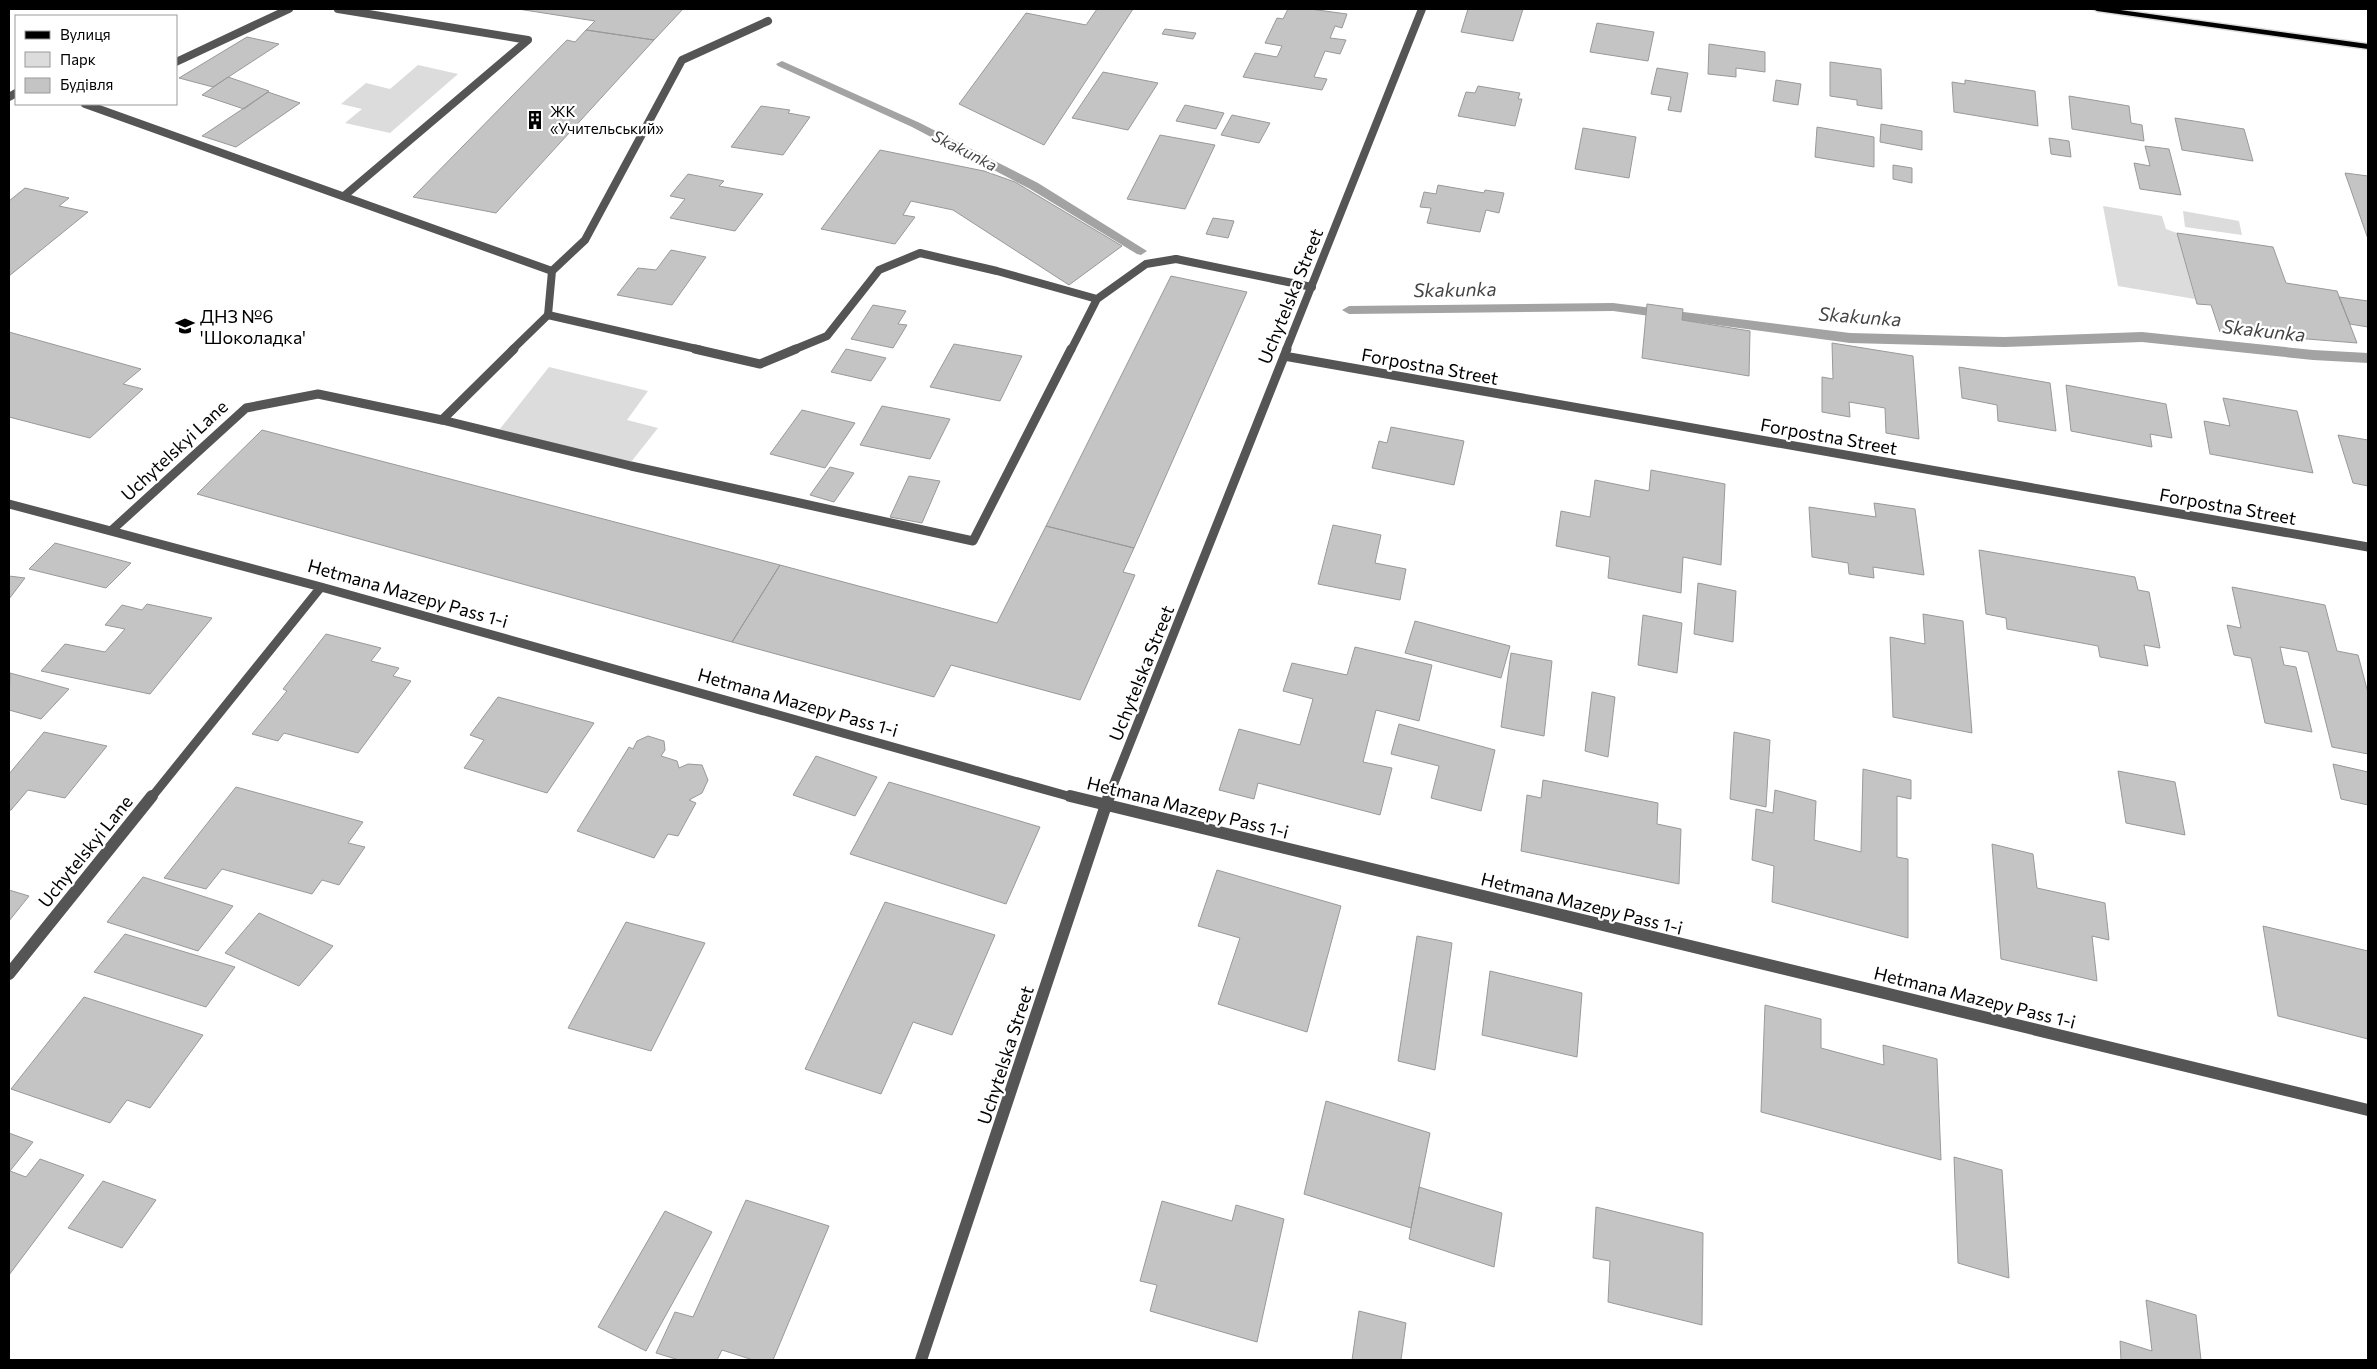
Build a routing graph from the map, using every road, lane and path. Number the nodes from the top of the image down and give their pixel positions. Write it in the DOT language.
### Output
graph roads {
  1 [pos="290,9"];
  2 [pos="338,9"];
  3 [pos="1422,9"];
  4 [pos="2097,9"];
  5 [pos="768,20"];
  6 [pos="2368,47"];
  7 [pos="178,61"];
  8 [pos="88,105"];
  9 [pos="344,196"];
  10 [pos="552,271"];
  11 [pos="1312,287"];
  12 [pos="1097,299"];
  13 [pos="548,315"];
  14 [pos="1284,356"];
  15 [pos="442,420"];
  16 [pos="9,504"];
  17 [pos="112,530"];
  18 [pos="2368,548"];
  19 [pos="321,586"];
  20 [pos="1106,806"];
  21 [pos="9,974"];
  22 [pos="2368,1110"];
  23 [pos="921,1360"];
  1 -- 7 [label="street"];
  2 -- 9 [label="street"];
  3 -- 11 [label="street, Uchytelska Street"];
  4 -- 6 [label="main road"];
  5 -- 10 [label="street"];
  8 -- 9 [label="street"];
  9 -- 10 [label="street"];
  10 -- 13 [label="street"];
  11 -- 12 [label="street"];
  11 -- 14 [label="street, Uchytelska Street"];
  12 -- 13 [label="street"];
  12 -- 15 [label="street, Uchytelskyi Lane"];
  13 -- 15 [label="street"];
  14 -- 18 [label="street, Forpostna Street"];
  14 -- 20 [label="street, Uchytelska Street"];
  15 -- 17 [label="street, Uchytelskyi Lane"];
  16 -- 17 [label="street, Hetmana Mazepy Pass 1-i"];
  17 -- 19 [label="street, Hetmana Mazepy Pass 1-i"];
  19 -- 20 [label="street, Hetmana Mazepy Pass 1-i"];
  19 -- 21 [label="street, Uchytelskyi Lane"];
  20 -- 22 [label="street, Hetmana Mazepy Pass 1-i"];
  20 -- 23 [label="street, Uchytelska Street"];
}
